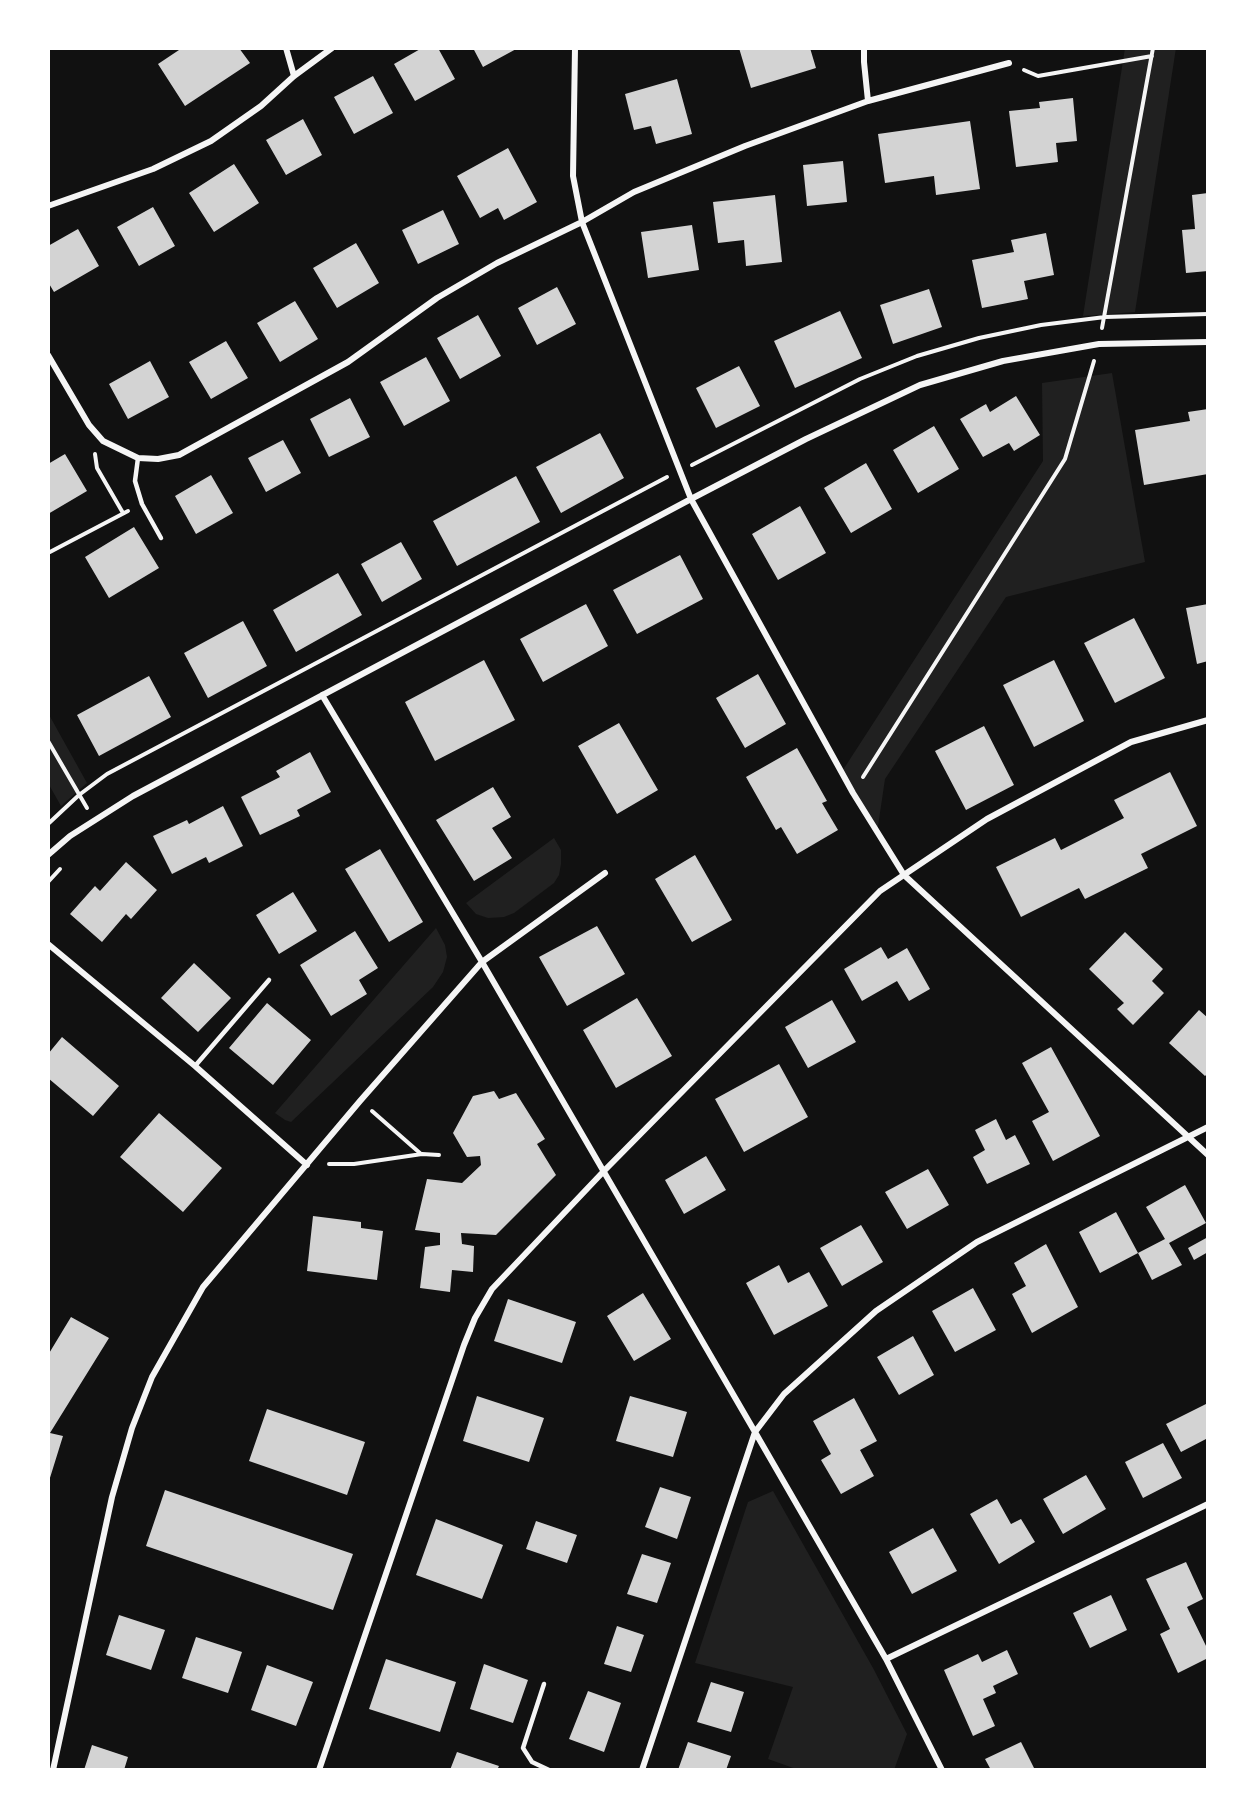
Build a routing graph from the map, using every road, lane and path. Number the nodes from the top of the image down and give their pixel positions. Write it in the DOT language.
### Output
graph roads {
  1 [pos="286,48"];
  2 [pos="332,48"];
  3 [pos="575,48"];
  4 [pos="864,48"];
  5 [pos="1153,48"];
  6 [pos="1152,56"];
  7 [pos="1009,63"];
  8 [pos="294,76"];
  9 [pos="868,101"];
  10 [pos="48,207"];
  11 [pos="582,222"];
  12 [pos="1208,342"];
  13 [pos="1099,344"];
  14 [pos="48,355"];
  15 [pos="1094,362"];
  16 [pos="1105,362"];
  17 [pos="1083,364"];
  18 [pos="103,441"];
  19 [pos="138,458"];
  20 [pos="691,499"];
  21 [pos="142,504"];
  22 [pos="123,513"];
  23 [pos="161,538"];
  24 [pos="48,553"];
  25 [pos="322,695"];
  26 [pos="1208,720"];
  27 [pos="48,741"];
  28 [pos="853,793"];
  29 [pos="94,819"];
  30 [pos="48,855"];
  31 [pos="63,866"];
  32 [pos="605,873"];
  33 [pos="904,875"];
  34 [pos="48,882"];
  35 [pos="48,944"];
  36 [pos="482,962"];
  37 [pos="269,980"];
  38 [pos="195,1066"];
  39 [pos="360,1101"];
  40 [pos="1208,1127"];
  41 [pos="1187,1137"];
  42 [pos="422,1154"];
  43 [pos="439,1155"];
  44 [pos="1208,1155"];
  45 [pos="307,1165"];
  46 [pos="603,1172"];
  47 [pos="755,1432"];
  48 [pos="1208,1504"];
  49 [pos="886,1659"];
  50 [pos="544,1684"];
  51 [pos="52,1770"];
  52 [pos="319,1770"];
  53 [pos="549,1770"];
  54 [pos="642,1770"];
  55 [pos="942,1770"];
  1 -- 8 [label="street"];
  2 -- 8 [label="street"];
  3 -- 11 [label="street"];
  4 -- 9 [label="street"];
  5 -- 6 [label="path"];
  6 -- 7 [label="path"];
  6 -- 13 [label="path"];
  7 -- 9 [label="street"];
  8 -- 10 [label="street"];
  9 -- 11 [label="street"];
  11 -- 19 [label="street"];
  11 -- 20 [label="street"];
  12 -- 13 [label="street"];
  13 -- 15 [label="path"];
  13 -- 20 [label="street"];
  14 -- 18 [label="street"];
  15 -- 16 [label="path"];
  15 -- 17 [label="path"];
  15 -- 28 [label="path"];
  18 -- 19 [label="street"];
  18 -- 22 [label="path"];
  19 -- 21 [label="lane"];
  20 -- 25 [label="street"];
  20 -- 28 [label="street"];
  21 -- 22 [label="path"];
  21 -- 23 [label="lane"];
  22 -- 24 [label="path"];
  25 -- 29 [label="street"];
  25 -- 36 [label="street"];
  26 -- 33 [label="street"];
  27 -- 29 [label="path"];
  28 -- 33 [label="street"];
  29 -- 30 [label="street"];
  31 -- 34 [label="path"];
  32 -- 36 [label="street"];
  33 -- 41 [label="street"];
  33 -- 46 [label="street"];
  35 -- 38 [label="street"];
  36 -- 39 [label="street"];
  36 -- 46 [label="street"];
  37 -- 38 [label="lane"];
  38 -- 45 [label="street"];
  39 -- 42 [label="path"];
  39 -- 45 [label="street"];
  40 -- 41 [label="street"];
  41 -- 44 [label="street"];
  41 -- 47 [label="street"];
  42 -- 43 [label="path"];
  42 -- 45 [label="path"];
  45 -- 51 [label="street"];
  46 -- 47 [label="street"];
  46 -- 52 [label="street"];
  47 -- 49 [label="street"];
  47 -- 54 [label="street"];
  48 -- 49 [label="street"];
  49 -- 55 [label="street"];
  50 -- 53 [label="lane"];
}
